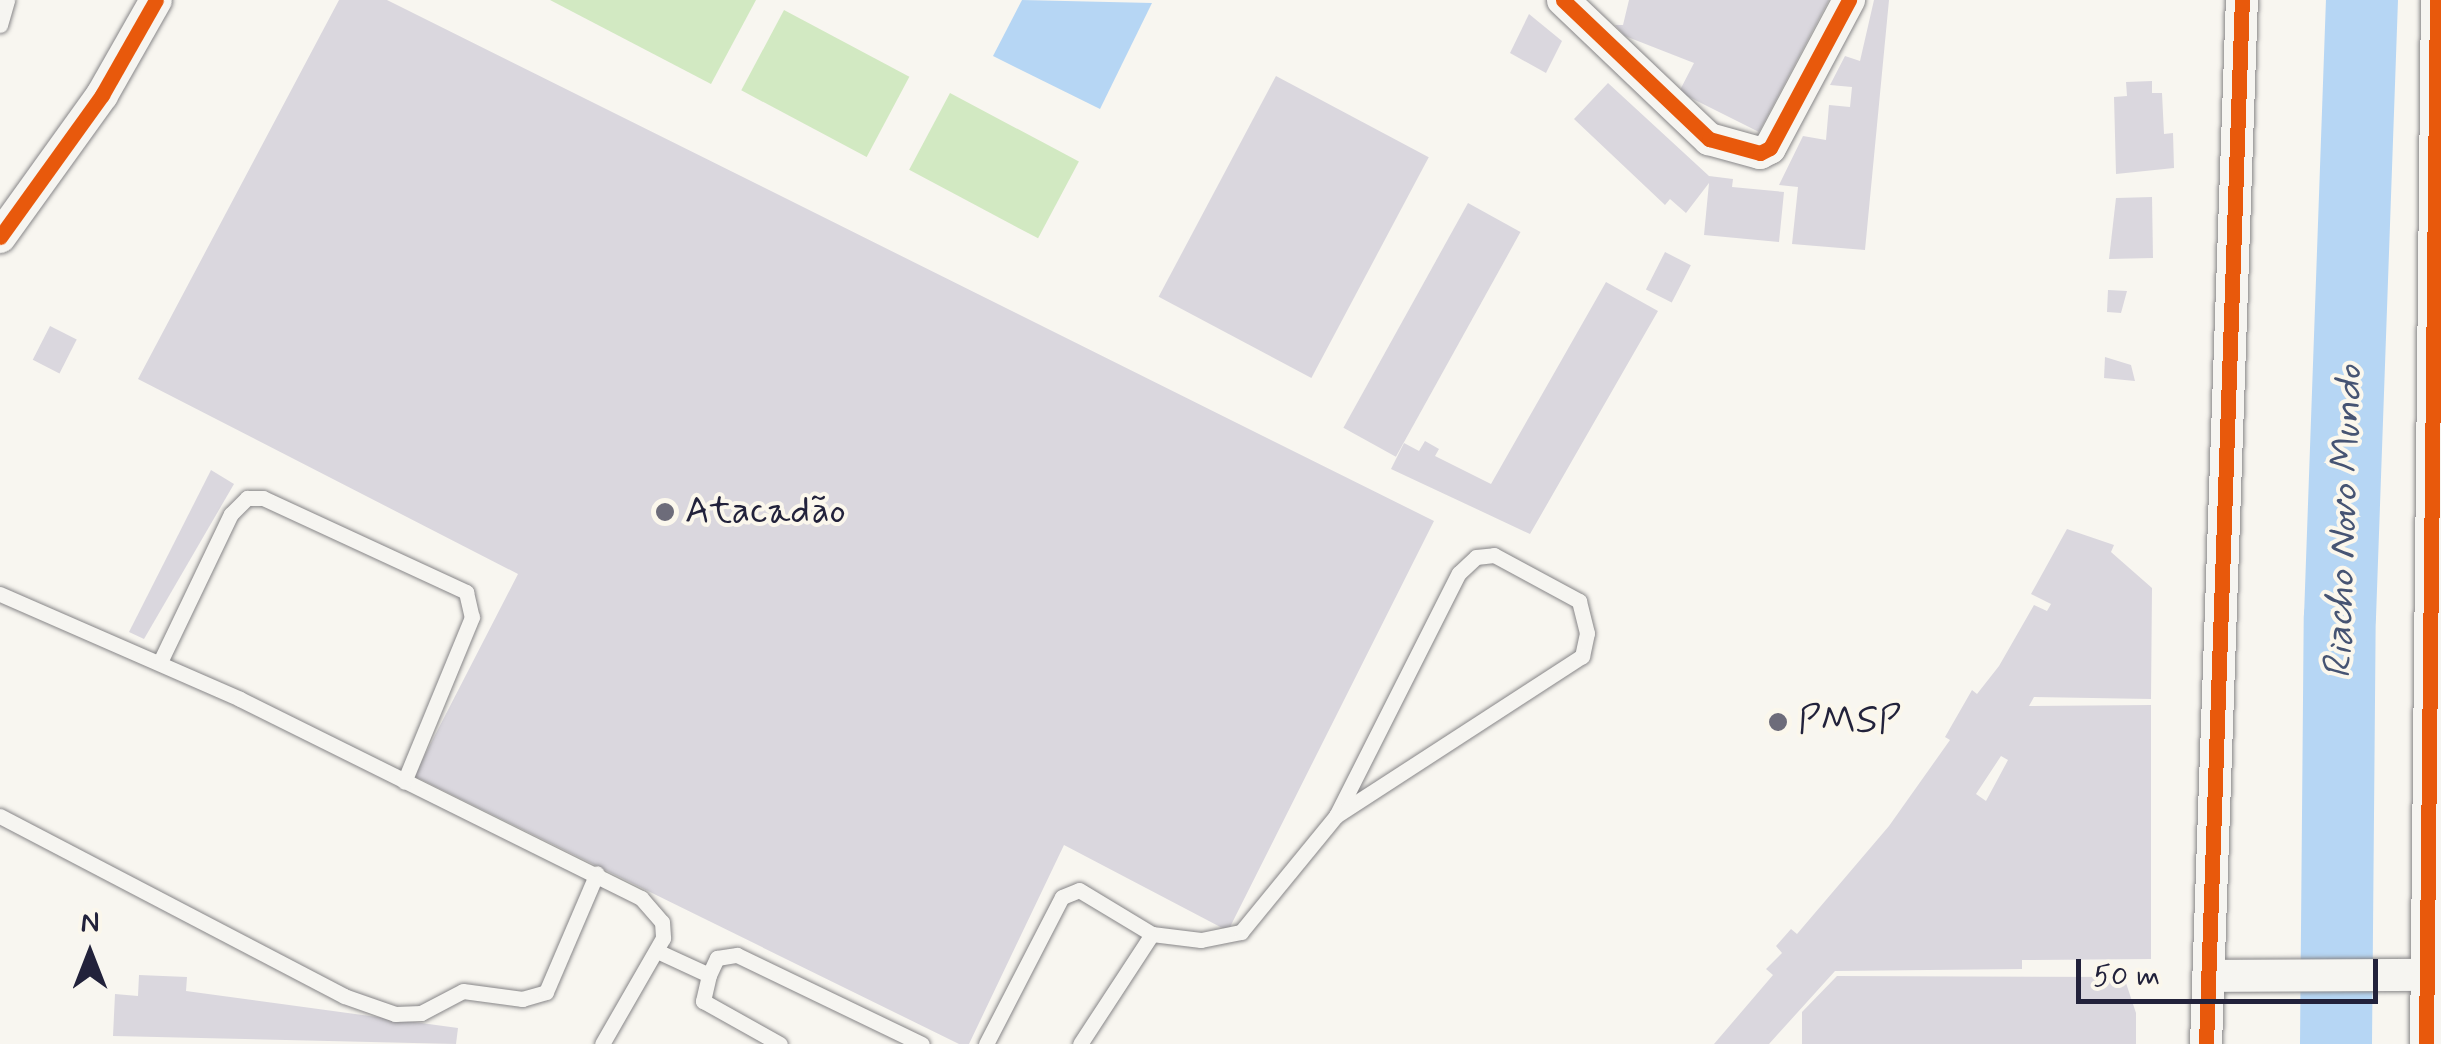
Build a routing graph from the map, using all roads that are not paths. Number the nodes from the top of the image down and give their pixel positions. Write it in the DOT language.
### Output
graph roads {
  1 [pos="6,0"];
  2 [pos="156,0"];
  3 [pos="1849,0"];
  4 [pos="2242,0"];
  5 [pos="2437,0"];
  6 [pos="1584,6"];
  7 [pos="0,25"];
  8 [pos="0,237"];
  9 [pos="0,594"];
  10 [pos="160,662"];
  11 [pos="404,782"];
  12 [pos="0,816"];
  13 [pos="1336,816"];
  14 [pos="597,873"];
  15 [pos="1152,934"];
  16 [pos="657,951"];
  17 [pos="709,975"];
  18 [pos="2426,975"];
  19 [pos="2208,976"];
  20 [pos="602,1044"];
  21 [pos="780,1044"];
  22 [pos="922,1044"];
  23 [pos="986,1044"];
  24 [pos="1080,1044"];
  25 [pos="2206,1044"];
  26 [pos="2426,1044"];
  1 -- 7 [label="lane"];
  2 -- 8 [label="street"];
  3 -- 6 [label="street"];
  4 -- 19 [label="street"];
  5 -- 18 [label="street"];
  9 -- 10 [label="lane"];
  10 -- 11 [label="lane"];
  10 -- 11 [label="lane"];
  11 -- 14 [label="lane"];
  12 -- 14 [label="lane"];
  13 -- 13 [label="lane"];
  13 -- 15 [label="lane"];
  14 -- 16 [label="lane"];
  15 -- 23 [label="lane"];
  15 -- 24 [label="lane"];
  16 -- 17 [label="lane"];
  16 -- 20 [label="lane"];
  17 -- 21 [label="lane"];
  17 -- 22 [label="lane"];
  18 -- 19 [label="street"];
  18 -- 26 [label="street"];
  19 -- 25 [label="street"];
}
